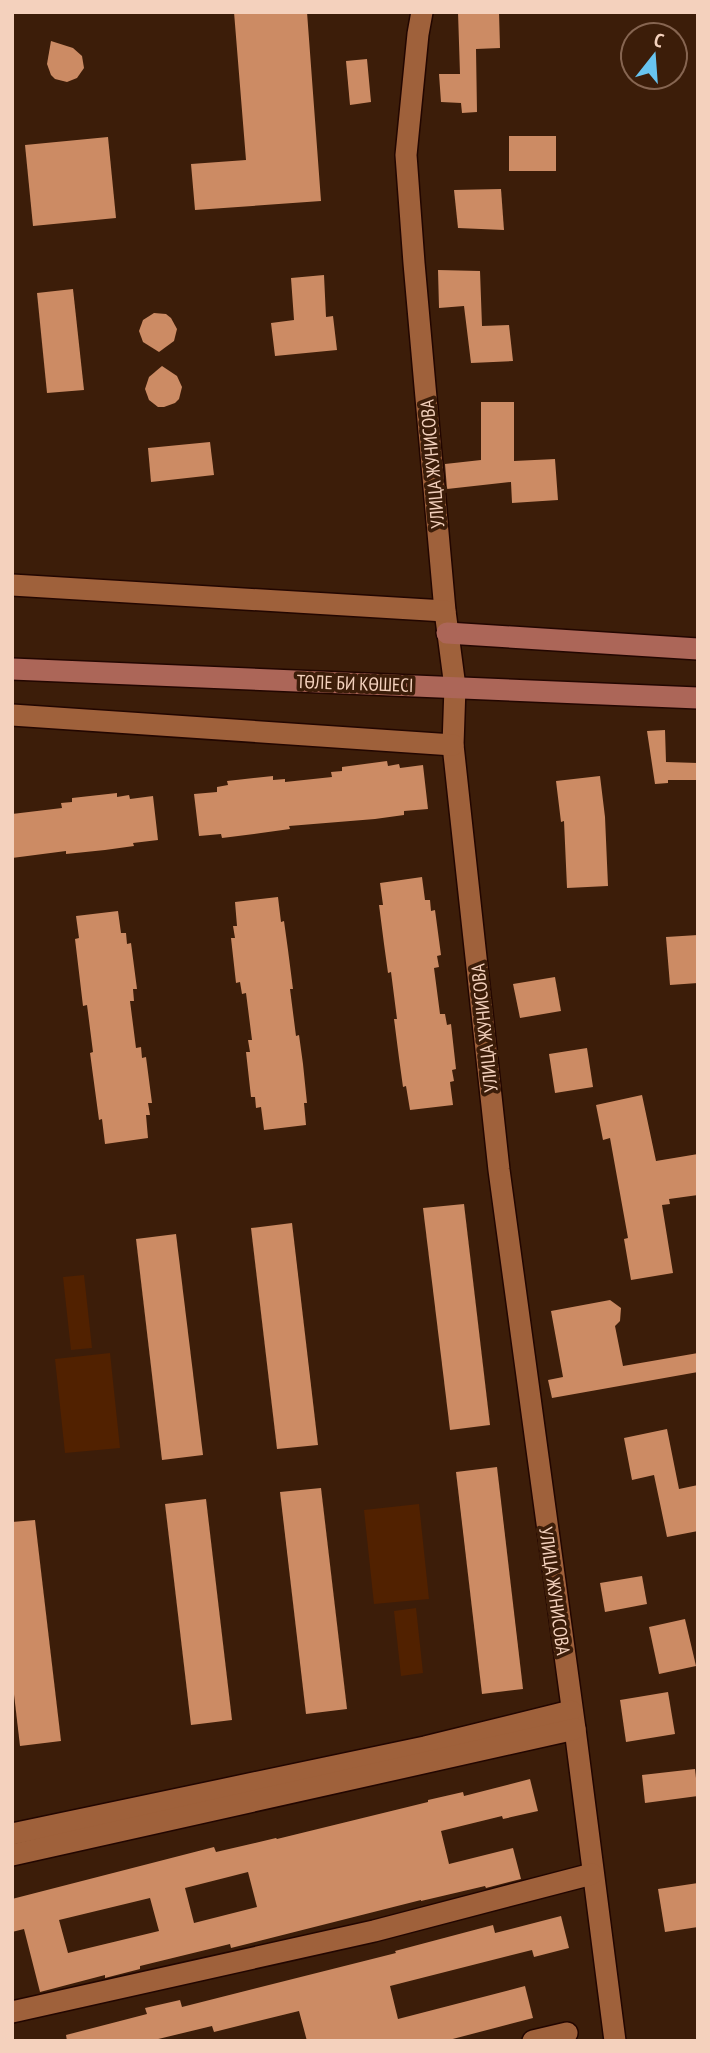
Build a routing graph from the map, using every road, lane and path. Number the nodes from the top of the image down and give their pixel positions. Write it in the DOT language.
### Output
graph roads {
  1 [pos="422,12"];
  2 [pos="12,585"];
  3 [pos="445,611"];
  4 [pos="447,633"];
  5 [pos="698,649"];
  6 [pos="12,669"];
  7 [pos="455,687"];
  8 [pos="698,698"];
  9 [pos="12,715"];
  10 [pos="453,745"];
  11 [pos="573,1720"];
  12 [pos="12,1834"];
  13 [pos="12,1855"];
  14 [pos="592,1874"];
  15 [pos="12,2012"];
  16 [pos="566,2033"];
  17 [pos="533,2041"];
  18 [pos="615,2041"];
  1 -- 3 [label="street, УЛИЦА ЖУНИСОВА"];
  2 -- 3 [label="street"];
  3 -- 4 [label="street, УЛИЦА ЖУНИСОВА"];
  4 -- 5 [label="main road"];
  4 -- 7 [label="street, УЛИЦА ЖУНИСОВА"];
  6 -- 7 [label="main road, ТӨЛЕ БИ КӨШЕСІ"];
  7 -- 8 [label="main road, ТӨЛЕ БИ КӨШЕСІ"];
  7 -- 10 [label="street, УЛИЦА ЖУНИСОВА"];
  9 -- 10 [label="street"];
  10 -- 11 [label="street, УЛИЦА ЖУНИСОВА"];
  11 -- 12 [label="street"];
  11 -- 13 [label="street"];
  11 -- 14 [label="street, УЛИЦА ЖУНИСОВА"];
  14 -- 15 [label="street"];
  14 -- 18 [label="street, УЛИЦА ЖУНИСОВА"];
  16 -- 17 [label="street"];
}
